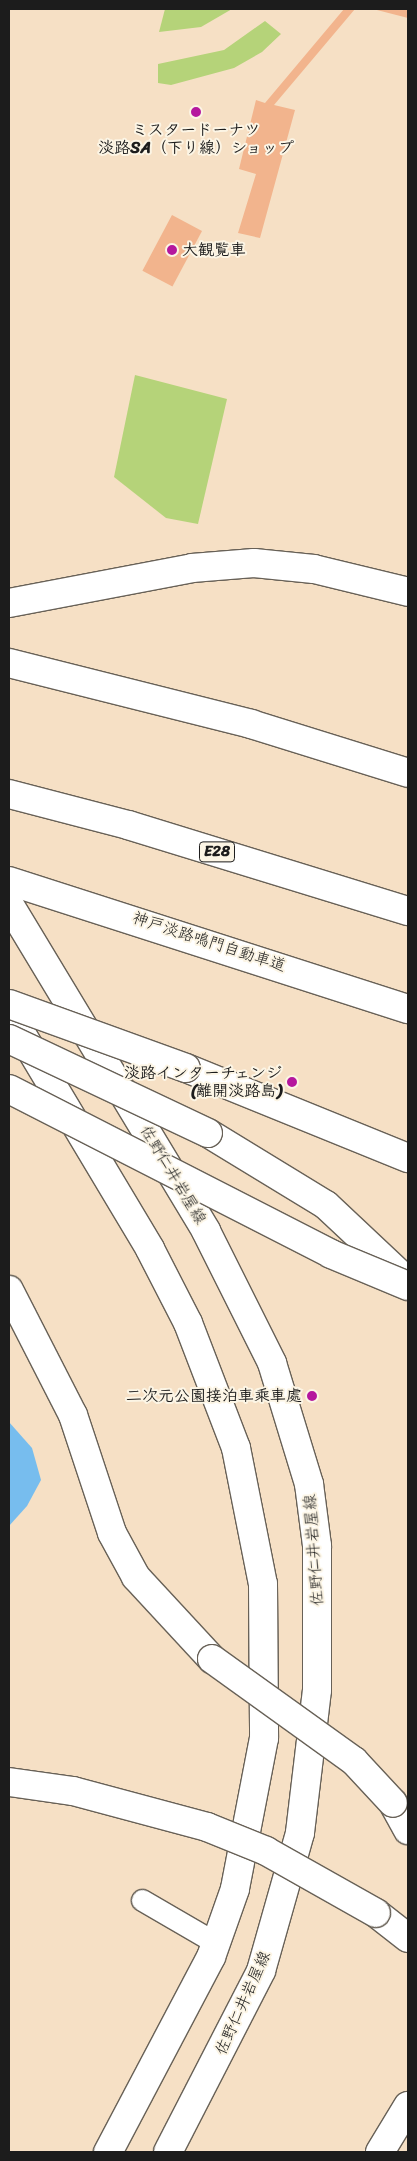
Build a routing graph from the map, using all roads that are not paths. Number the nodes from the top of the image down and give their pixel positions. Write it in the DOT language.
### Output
graph roads {
  1 [pos="408,592"];
  2 [pos="9,603"];
  3 [pos="9,663"];
  4 [pos="408,773"];
  5 [pos="17,796"];
  6 [pos="9,880"];
  7 [pos="9,904"];
  8 [pos="408,910"];
  9 [pos="9,1004"];
  10 [pos="408,1009"];
  11 [pos="9,1013"];
  12 [pos="9,1039"];
  13 [pos="9,1089"];
  14 [pos="408,1158"];
  15 [pos="408,1282"];
  16 [pos="408,1286"];
  17 [pos="9,1290"];
  18 [pos="9,1782"];
  19 [pos="408,1830"];
  20 [pos="142,1900"];
  21 [pos="408,1938"];
  22 [pos="216,1943"];
  23 [pos="408,2106"];
  24 [pos="108,2152"];
  25 [pos="168,2152"];
  26 [pos="380,2152"];
  1 -- 2 [label="main road"];
  3 -- 4 [label="main road"];
  5 -- 8 [label="main road, E28"];
  6 -- 10 [label="main road, 神戸淡路鳴門自動車道"];
  7 -- 25 [label="main road, 佐野仁井岩屋線"];
  9 -- 14 [label="main road, bridge"];
  11 -- 22 [label="main road"];
  12 -- 15 [label="main road, bridge"];
  13 -- 16 [label="main road, bridge"];
  17 -- 19 [label="main road, bridge"];
  18 -- 21 [label="main road, bridge"];
  20 -- 22 [label="lane"];
  22 -- 24 [label="main road"];
  23 -- 26 [label="main road"];
}
